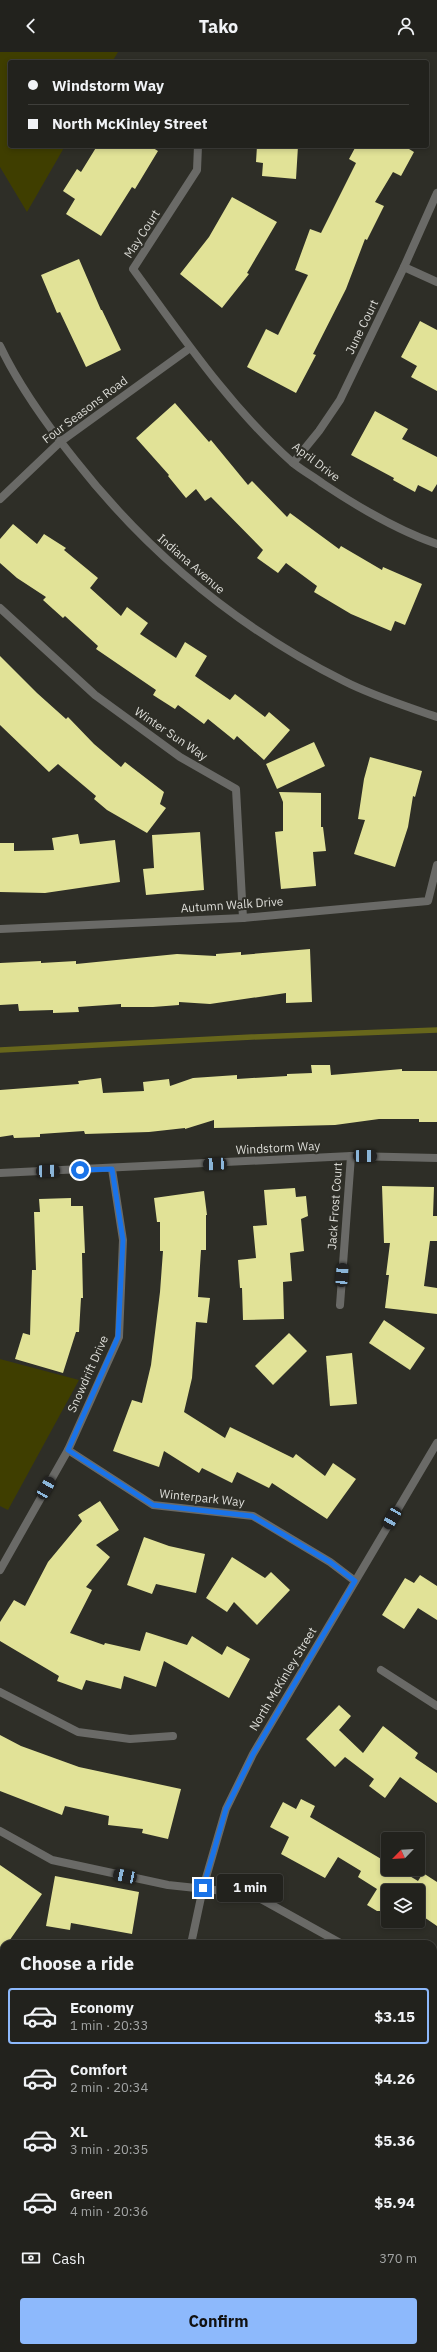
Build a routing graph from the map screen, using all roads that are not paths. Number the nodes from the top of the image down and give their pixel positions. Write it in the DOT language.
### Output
graph roads {
  1 [pos="198,148"];
  2 [pos="437,193"];
  3 [pos="404,267"];
  4 [pos="437,282"];
  5 [pos="0,346"];
  6 [pos="190,348"];
  7 [pos="60,442"];
  8 [pos="293,463"];
  9 [pos="0,499"];
  10 [pos="437,544"];
  11 [pos="0,608"];
  12 [pos="437,717"];
  13 [pos="437,865"];
  14 [pos="244,918"];
  15 [pos="0,929"];
  16 [pos="351,1156"];
  17 [pos="437,1158"];
  18 [pos="112,1169"];
  19 [pos="0,1173"];
  20 [pos="340,1305"];
  21 [pos="437,1443"];
  22 [pos="68,1450"];
  23 [pos="0,1570"];
  24 [pos="355,1581"];
  25 [pos="381,1670"];
  26 [pos="0,1692"];
  27 [pos="437,1706"];
  28 [pos="173,1736"];
  29 [pos="0,1831"];
  30 [pos="203,1888"];
  31 [pos="192,1940"];
  32 [pos="335,1940"];
  1 -- 6 [label="street, May Court"];
  2 -- 3 [label="street, June Court"];
  3 -- 4 [label="street"];
  3 -- 8 [label="street, June Court"];
  5 -- 7 [label="street, Indiana Avenue"];
  6 -- 7 [label="street, Four Seasons Road"];
  6 -- 8 [label="street, April Drive"];
  7 -- 9 [label="street, Four Seasons Road"];
  7 -- 12 [label="street, Indiana Avenue"];
  8 -- 10 [label="street, April Drive"];
  11 -- 14 [label="street, Winter Sun Way"];
  13 -- 14 [label="street, Autumn Walk Drive"];
  14 -- 15 [label="street, Autumn Walk Drive"];
  16 -- 17 [label="street, Windstorm Way"];
  16 -- 18 [label="street, Windstorm Way"];
  16 -- 20 [label="street, Jack Frost Court"];
  18 -- 19 [label="street, Windstorm Way"];
  18 -- 22 [label="street, Snowdrift Drive"];
  21 -- 24 [label="street, North McKinley Street"];
  22 -- 23 [label="street, Snowdrift Drive"];
  22 -- 24 [label="street, Winterpark Way"];
  24 -- 30 [label="street, North McKinley Street"];
  25 -- 27 [label="street"];
  26 -- 28 [label="street"];
  29 -- 30 [label="street"];
  30 -- 31 [label="street, North McKinley Street"];
  30 -- 32 [label="street"];
}
